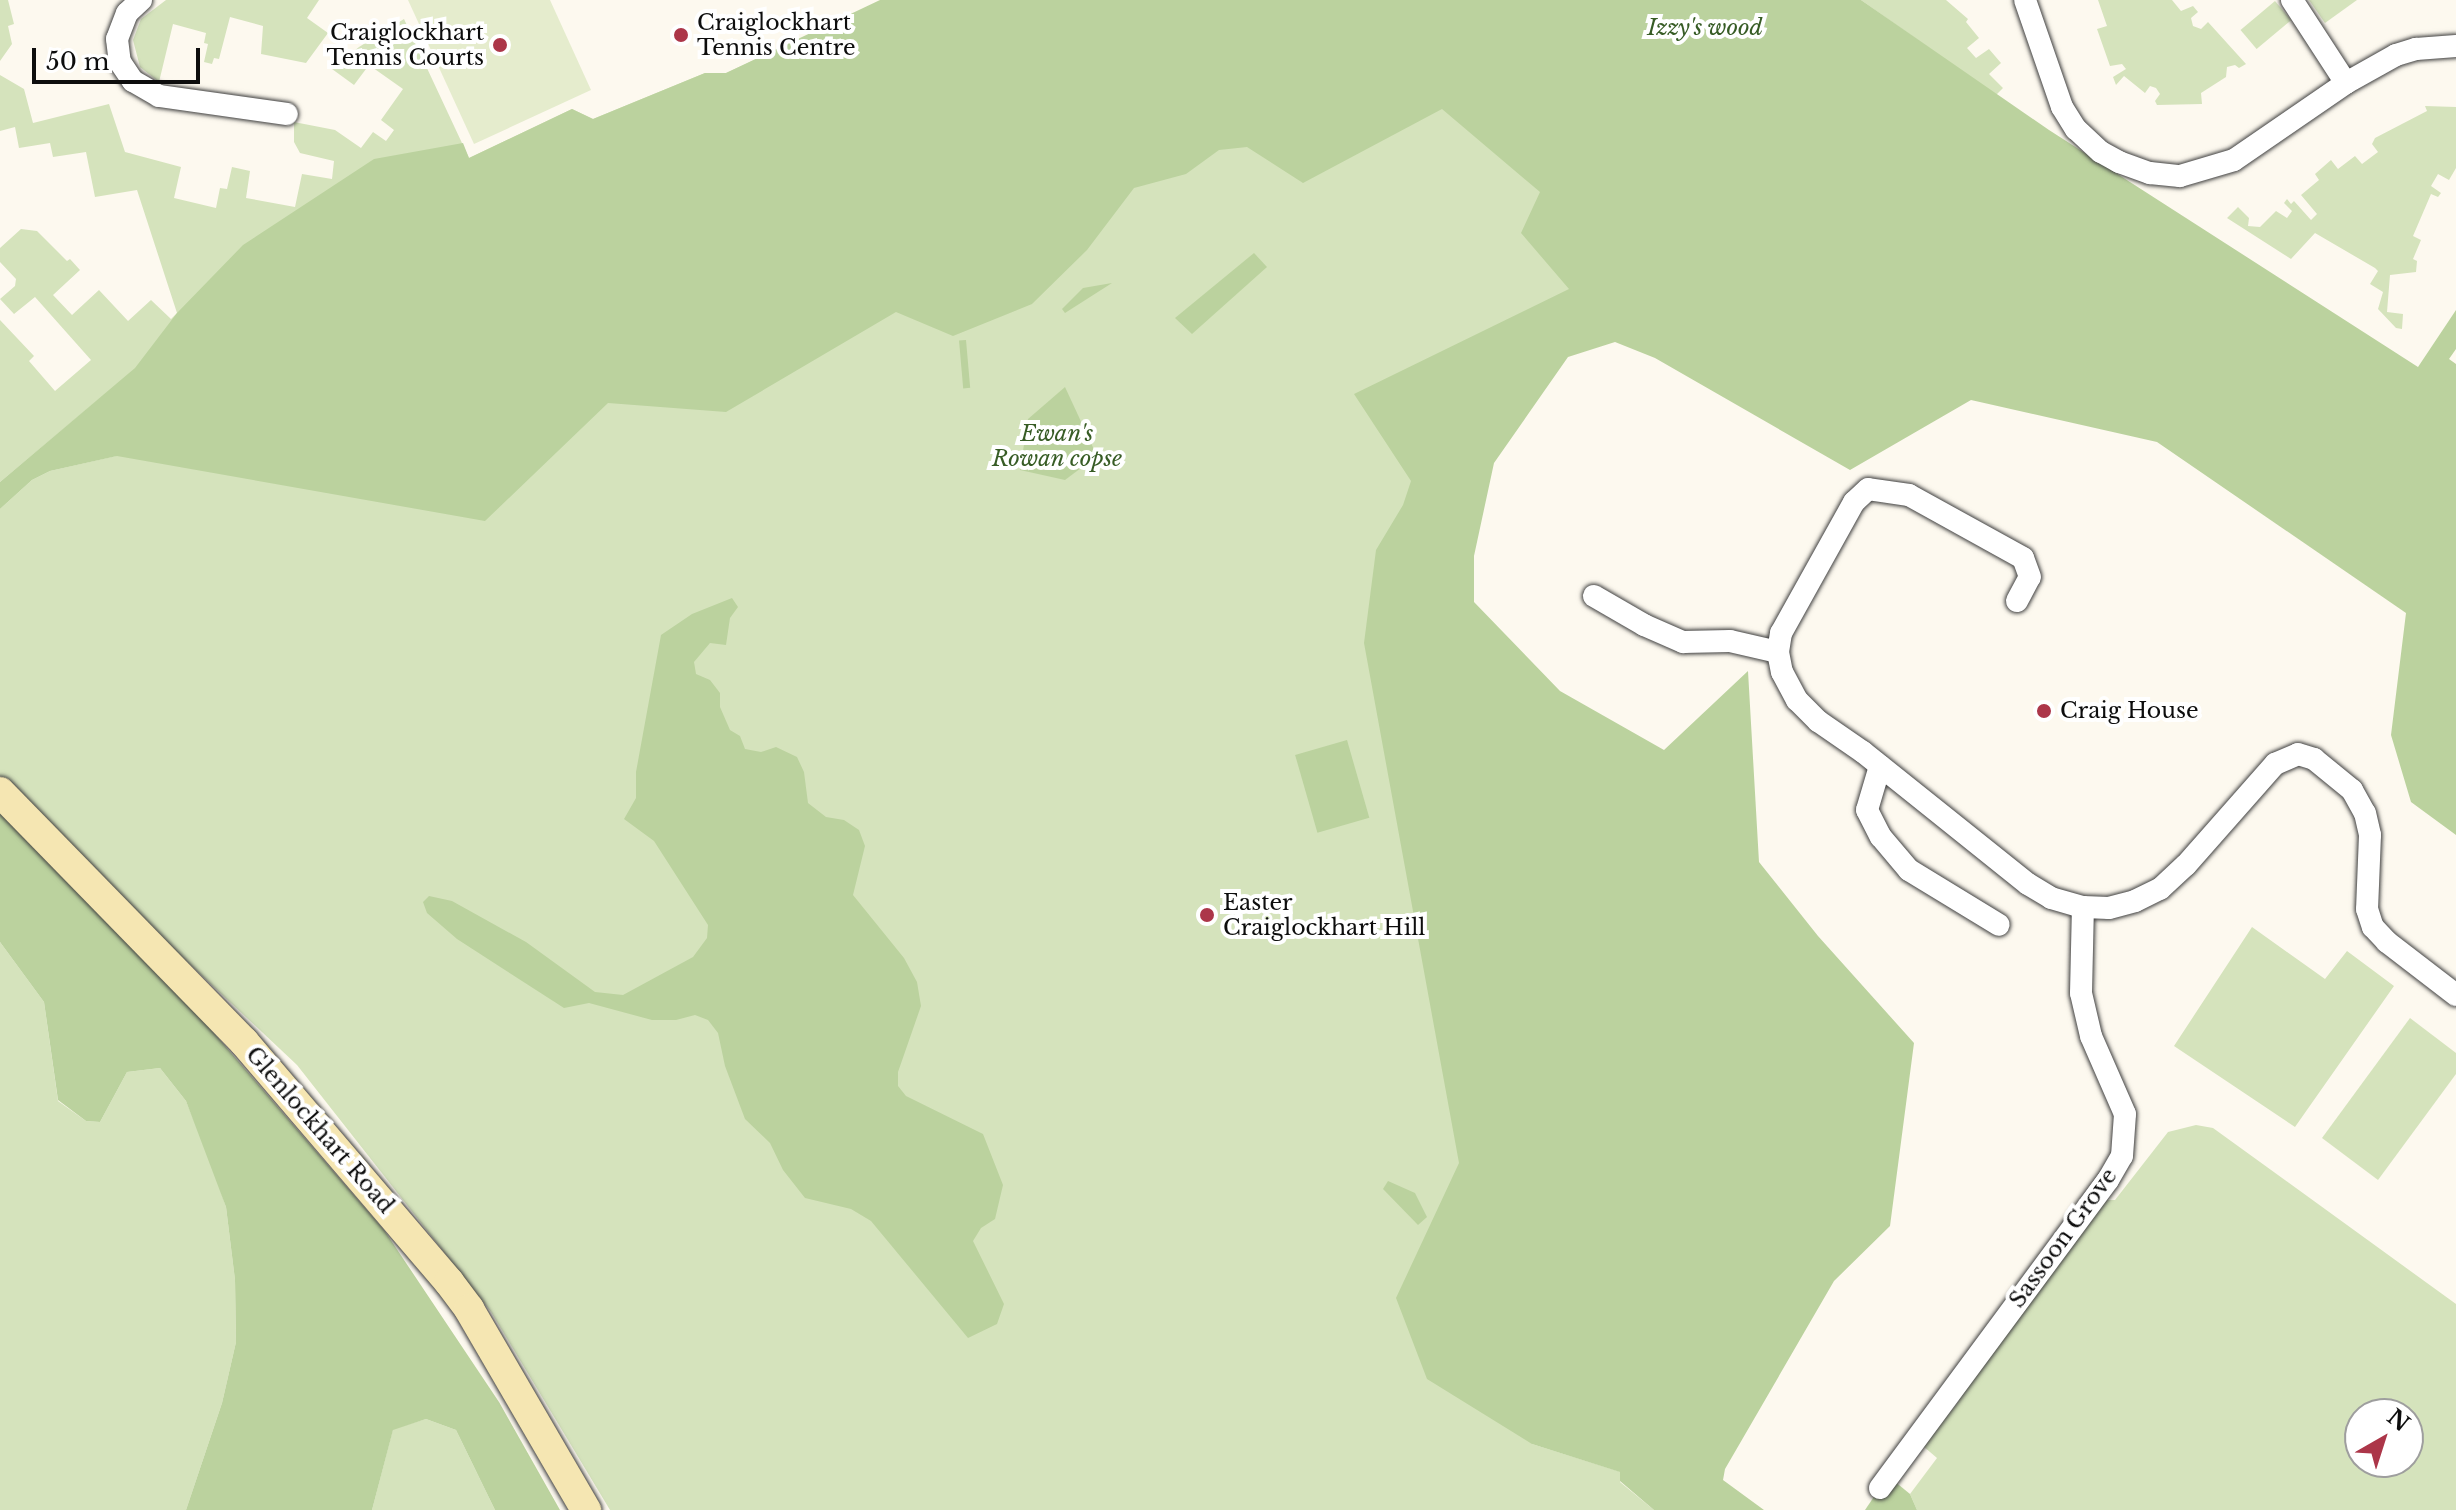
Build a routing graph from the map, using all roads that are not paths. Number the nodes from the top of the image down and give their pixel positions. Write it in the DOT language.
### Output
graph roads {
  1 [pos="141,0"];
  2 [pos="2025,0"];
  3 [pos="2292,0"];
  4 [pos="2456,46"];
  5 [pos="2346,83"];
  6 [pos="287,114"];
  7 [pos="1594,596"];
  8 [pos="2017,601"];
  9 [pos="1778,652"];
  10 [pos="1880,766"];
  11 [pos="0,792"];
  12 [pos="2083,907"];
  13 [pos="1999,925"];
  14 [pos="2456,995"];
  15 [pos="1880,1488"];
  16 [pos="586,1510"];
  1 -- 6 [label="street"];
  2 -- 5 [label="street"];
  3 -- 5 [label="street"];
  4 -- 5 [label="street"];
  7 -- 9 [label="street"];
  8 -- 9 [label="street"];
  9 -- 10 [label="street"];
  10 -- 12 [label="street"];
  10 -- 13 [label="street"];
  11 -- 16 [label="street, Glenlockhart Road"];
  12 -- 14 [label="street"];
  12 -- 15 [label="street, Sassoon Grove"];
}
